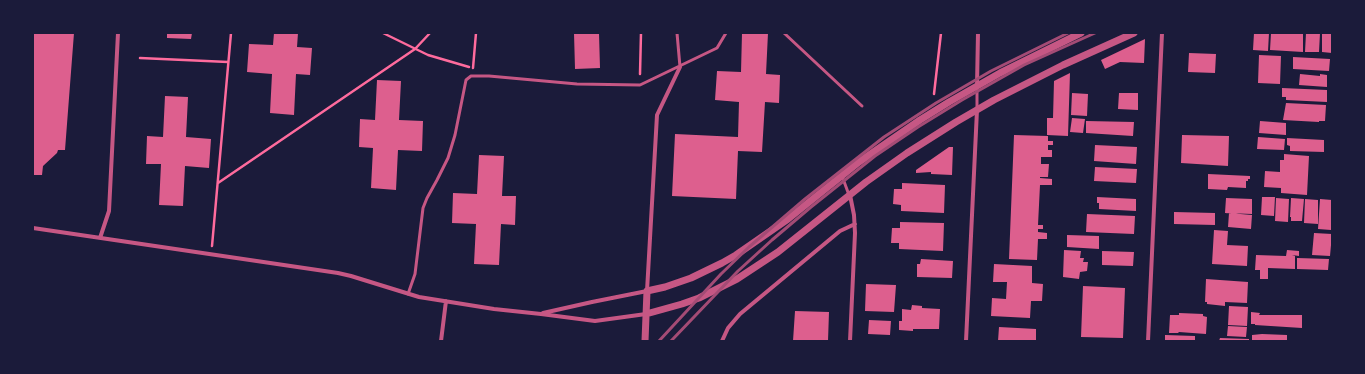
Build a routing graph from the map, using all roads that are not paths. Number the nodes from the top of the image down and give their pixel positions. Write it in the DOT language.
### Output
graph roads {
  1 [pos="118,33"];
  2 [pos="677,33"];
  3 [pos="726,33"];
  4 [pos="784,33"];
  5 [pos="978,33"];
  6 [pos="1081,33"];
  7 [pos="1134,33"];
  8 [pos="1162,33"];
  9 [pos="680,67"];
  10 [pos="977,86"];
  11 [pos="862,106"];
  12 [pos="976,110"];
  13 [pos="842,175"];
  14 [pos="850,195"];
  15 [pos="855,224"];
  16 [pos="33,228"];
  17 [pos="100,238"];
  18 [pos="647,291"];
  19 [pos="408,294"];
  20 [pos="446,301"];
  21 [pos="540,314"];
  22 [pos="646,314"];
  23 [pos="441,341"];
  24 [pos="645,341"];
  25 [pos="722,341"];
  26 [pos="850,341"];
  27 [pos="966,341"];
  28 [pos="1148,341"];
  1 -- 17 [label="street"];
  2 -- 9 [label="lane"];
  3 -- 9 [label="lane"];
  4 -- 11 [label="lane"];
  5 -- 10 [label="street"];
  6 -- 10 [label="street"];
  7 -- 12 [label="street"];
  8 -- 28 [label="street"];
  9 -- 18 [label="street"];
  9 -- 19 [label="lane"];
  10 -- 12 [label="lane"];
  10 -- 13 [label="street"];
  12 -- 14 [label="street"];
  12 -- 27 [label="street"];
  13 -- 14 [label="lane"];
  13 -- 18 [label="street"];
  14 -- 15 [label="street"];
  14 -- 22 [label="street"];
  15 -- 25 [label="street"];
  15 -- 26 [label="street"];
  16 -- 17 [label="street"];
  17 -- 19 [label="street"];
  18 -- 21 [label="street"];
  18 -- 22 [label="street"];
  19 -- 20 [label="street"];
  20 -- 21 [label="street"];
  20 -- 23 [label="street"];
  21 -- 22 [label="street"];
  22 -- 24 [label="street"];
}
